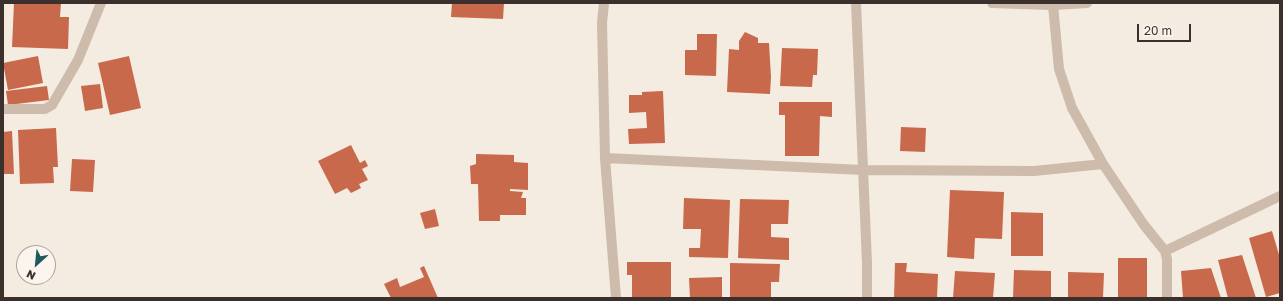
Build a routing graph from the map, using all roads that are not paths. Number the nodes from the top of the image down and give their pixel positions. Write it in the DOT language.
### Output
graph roads {
  1 [pos="101,3"];
  2 [pos="604,3"];
  3 [pos="856,3"];
  4 [pos="992,3"];
  5 [pos="1087,3"];
  6 [pos="1053,5"];
  7 [pos="3,109"];
  8 [pos="605,158"];
  9 [pos="1103,164"];
  10 [pos="863,170"];
  11 [pos="1280,196"];
  12 [pos="1165,251"];
  13 [pos="616,298"];
  14 [pos="867,298"];
  15 [pos="1167,298"];
  1 -- 7 [label="street"];
  2 -- 8 [label="street"];
  3 -- 10 [label="street"];
  4 -- 6 [label="street"];
  5 -- 6 [label="street"];
  6 -- 9 [label="street"];
  8 -- 10 [label="street"];
  8 -- 13 [label="street"];
  9 -- 10 [label="street"];
  9 -- 12 [label="street"];
  10 -- 14 [label="street"];
  11 -- 12 [label="street"];
  12 -- 15 [label="street"];
}
